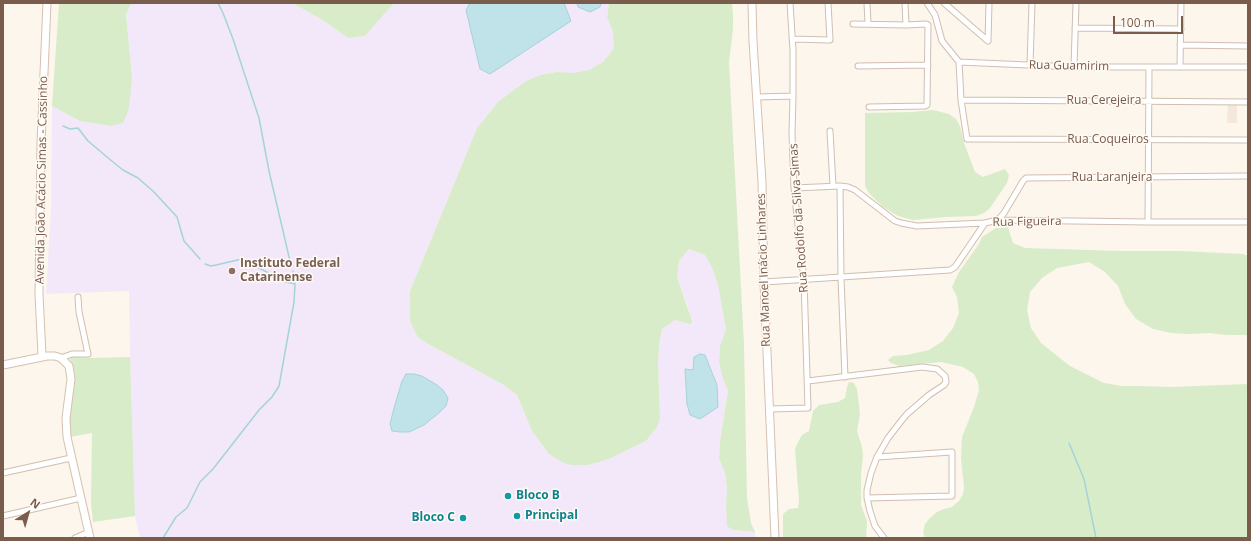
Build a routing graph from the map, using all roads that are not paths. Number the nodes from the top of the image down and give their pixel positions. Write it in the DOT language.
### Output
graph roads {
  1 [pos="47,3"];
  2 [pos="752,3"];
  3 [pos="790,3"];
  4 [pos="828,3"];
  5 [pos="867,3"];
  6 [pos="905,3"];
  7 [pos="927,3"];
  8 [pos="944,3"];
  9 [pos="989,3"];
  10 [pos="1032,3"];
  11 [pos="1076,3"];
  12 [pos="1181,3"];
  13 [pos="868,23"];
  14 [pos="853,24"];
  15 [pos="906,25"];
  16 [pos="1075,28"];
  17 [pos="1181,29"];
  18 [pos="792,40"];
  19 [pos="1180,45"];
  20 [pos="1248,46"];
  21 [pos="959,62"];
  22 [pos="928,65"];
  23 [pos="1030,65"];
  24 [pos="858,66"];
  25 [pos="1074,67"];
  26 [pos="1149,67"];
  27 [pos="1180,67"];
  28 [pos="1248,67"];
  29 [pos="793,96"];
  30 [pos="757,97"];
  31 [pos="961,100"];
  32 [pos="1149,101"];
  33 [pos="1248,102"];
  34 [pos="869,107"];
  35 [pos="830,131"];
  36 [pos="1148,140"];
  37 [pos="1248,140"];
  38 [pos="1248,176"];
  39 [pos="1148,178"];
  40 [pos="833,186"];
  41 [pos="840,186"];
  42 [pos="794,188"];
  43 [pos="998,220"];
  44 [pos="1148,222"];
  45 [pos="1248,222"];
  46 [pos="985,223"];
  47 [pos="841,278"];
  48 [pos="804,280"];
  49 [pos="764,282"];
  50 [pos="78,297"];
  51 [pos="42,356"];
  52 [pos="61,358"];
  53 [pos="3,365"];
  54 [pos="845,377"];
  55 [pos="808,381"];
  56 [pos="770,409"];
  57 [pos="877,457"];
  58 [pos="71,458"];
  59 [pos="3,473"];
  60 [pos="81,498"];
  61 [pos="868,498"];
  62 [pos="3,516"];
  63 [pos="90,535"];
  64 [pos="75,538"];
  65 [pos="775,538"];
  66 [pos="884,538"];
  1 -- 51 [label="street, Avenida João Acácio Simas - Cassinho"];
  2 -- 30 [label="street, Rua Manoel Inácio Linhares"];
  3 -- 18 [label="street, Rua Rodolfo da Silva Simas"];
  4 -- 18 [label="street"];
  5 -- 13 [label="street"];
  6 -- 15 [label="street"];
  7 -- 21 [label="street"];
  8 -- 9 [label="street"];
  10 -- 23 [label="street"];
  11 -- 16 [label="street"];
  12 -- 17 [label="street"];
  13 -- 14 [label="street"];
  13 -- 15 [label="street"];
  15 -- 22 [label="street"];
  16 -- 17 [label="street"];
  16 -- 25 [label="street"];
  17 -- 19 [label="street"];
  18 -- 29 [label="street, Rua Rodolfo da Silva Simas"];
  19 -- 20 [label="street"];
  19 -- 27 [label="street"];
  21 -- 23 [label="street, Rua Guamirim"];
  21 -- 31 [label="street"];
  22 -- 24 [label="street"];
  22 -- 34 [label="street"];
  23 -- 25 [label="street, Rua Guamirim"];
  25 -- 26 [label="street, Rua Guamirim"];
  26 -- 27 [label="street, Rua Guamirim"];
  26 -- 32 [label="street"];
  27 -- 28 [label="street, Rua Guamirim"];
  29 -- 30 [label="street"];
  29 -- 42 [label="street, Rua Rodolfo da Silva Simas"];
  30 -- 49 [label="street, Rua Manoel Inácio Linhares"];
  31 -- 32 [label="street, Rua Cerejeira"];
  31 -- 36 [label="street, Rua Coqueiros"];
  32 -- 33 [label="street, Rua Cerejeira"];
  32 -- 36 [label="street"];
  35 -- 40 [label="street"];
  36 -- 37 [label="street, Rua Coqueiros"];
  36 -- 39 [label="street"];
  38 -- 39 [label="street, Rua Laranjeira"];
  39 -- 43 [label="street, Rua Laranjeira"];
  39 -- 44 [label="street"];
  40 -- 41 [label="street, Rua Figueira"];
  40 -- 42 [label="street, Rua Figueira"];
  41 -- 46 [label="street, Rua Figueira"];
  41 -- 47 [label="street"];
  42 -- 48 [label="street, Rua Rodolfo da Silva Simas"];
  43 -- 44 [label="street, Rua Figueira"];
  43 -- 46 [label="street, Rua Figueira"];
  44 -- 45 [label="street, Rua Figueira"];
  46 -- 47 [label="street"];
  47 -- 48 [label="street"];
  47 -- 54 [label="street"];
  48 -- 49 [label="street"];
  48 -- 55 [label="street, Rua Rodolfo da Silva Simas"];
  49 -- 56 [label="street, Rua Manoel Inácio Linhares"];
  50 -- 52 [label="street"];
  51 -- 52 [label="street"];
  51 -- 53 [label="street"];
  52 -- 58 [label="street"];
  54 -- 55 [label="street"];
  54 -- 57 [label="street"];
  55 -- 56 [label="street, Rua Rodolfo da Silva Simas"];
  56 -- 65 [label="street, Rua Manoel Inácio Linhares"];
  57 -- 61 [label="street"];
  57 -- 61 [label="street"];
  58 -- 59 [label="street"];
  58 -- 60 [label="street"];
  60 -- 62 [label="street"];
  60 -- 63 [label="street"];
  61 -- 66 [label="street"];
  63 -- 64 [label="street"];
}
